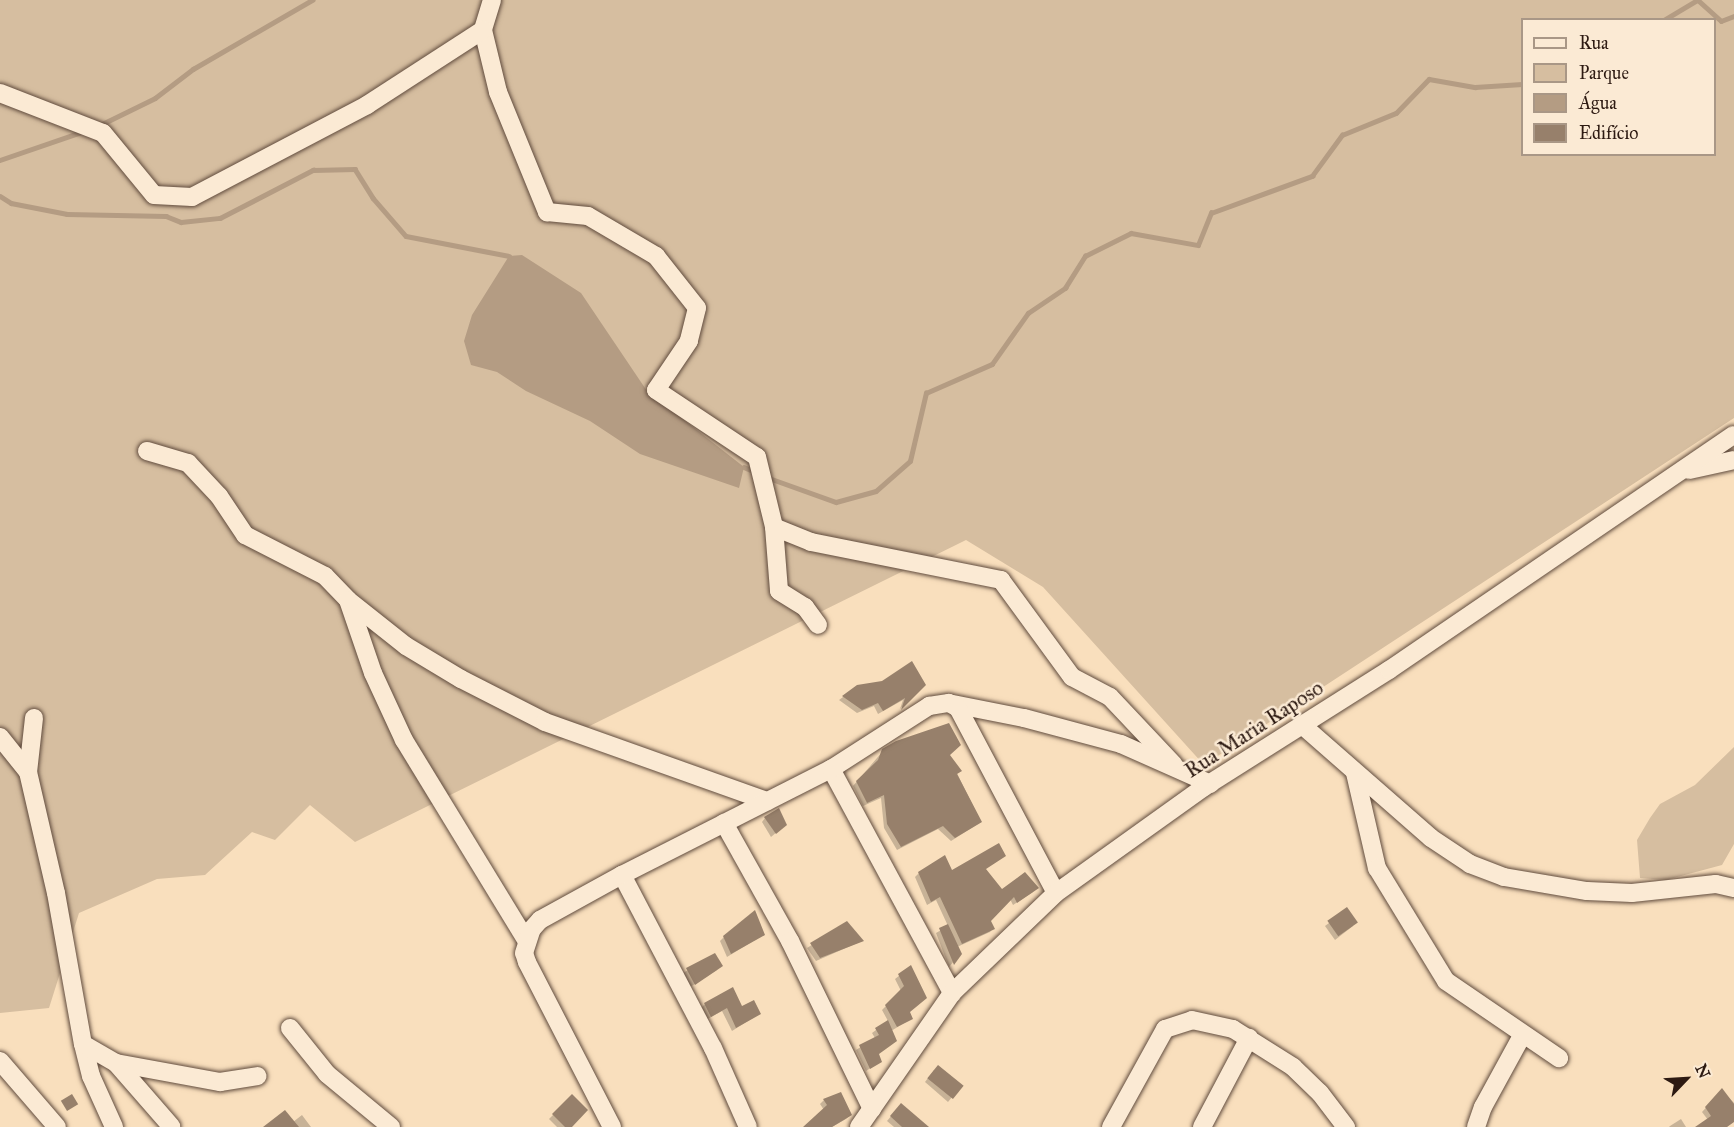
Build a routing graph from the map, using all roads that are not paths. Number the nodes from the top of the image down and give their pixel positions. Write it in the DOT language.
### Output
graph roads {
  1 [pos="492,0"];
  2 [pos="483,30"];
  3 [pos="0,93"];
  4 [pos="1734,435"];
  5 [pos="147,451"];
  6 [pos="1734,460"];
  7 [pos="1678,472"];
  8 [pos="774,527"];
  9 [pos="348,600"];
  10 [pos="818,625"];
  11 [pos="949,703"];
  12 [pos="34,718"];
  13 [pos="1302,725"];
  14 [pos="0,737"];
  15 [pos="1174,765"];
  16 [pos="831,769"];
  17 [pos="28,772"];
  18 [pos="1354,772"];
  19 [pos="1211,783"];
  20 [pos="767,801"];
  21 [pos="724,823"];
  22 [pos="622,875"];
  23 [pos="1734,888"];
  24 [pos="1056,893"];
  25 [pos="526,940"];
  26 [pos="952,993"];
  27 [pos="290,1028"];
  28 [pos="1523,1034"];
  29 [pos="1249,1038"];
  30 [pos="83,1044"];
  31 [pos="1559,1058"];
  32 [pos="0,1061"];
  33 [pos="116,1063"];
  34 [pos="258,1076"];
  35 [pos="872,1109"];
  36 [pos="1341,1125"];
  37 [pos="171,1126"];
  38 [pos="57,1127"];
  39 [pos="114,1127"];
  40 [pos="391,1127"];
  41 [pos="612,1127"];
  42 [pos="748,1127"];
  43 [pos="859,1127"];
  44 [pos="1111,1127"];
  45 [pos="1202,1127"];
  46 [pos="1476,1127"];
  1 -- 2 [label="street"];
  2 -- 3 [label="street"];
  2 -- 8 [label="street"];
  4 -- 7 [label="street, Rua Maria Raposo"];
  5 -- 9 [label="street"];
  6 -- 7 [label="street"];
  7 -- 13 [label="street, Rua Maria Raposo"];
  8 -- 10 [label="street"];
  8 -- 15 [label="street"];
  9 -- 20 [label="street"];
  9 -- 25 [label="street"];
  11 -- 15 [label="street"];
  11 -- 16 [label="street"];
  11 -- 24 [label="street"];
  12 -- 17 [label="street"];
  13 -- 18 [label="street"];
  13 -- 19 [label="street, Rua Maria Raposo"];
  14 -- 17 [label="street"];
  15 -- 19 [label="street"];
  16 -- 20 [label="street"];
  16 -- 26 [label="street"];
  17 -- 30 [label="street"];
  18 -- 23 [label="street"];
  18 -- 28 [label="street"];
  19 -- 24 [label="street, Rua Maria Raposo"];
  20 -- 21 [label="street"];
  21 -- 22 [label="street"];
  21 -- 35 [label="street"];
  22 -- 25 [label="street"];
  22 -- 42 [label="street"];
  24 -- 26 [label="street, Rua Maria Raposo"];
  25 -- 41 [label="street"];
  26 -- 35 [label="street, Rua Maria Raposo"];
  27 -- 40 [label="street"];
  28 -- 31 [label="street"];
  28 -- 46 [label="street"];
  29 -- 36 [label="street"];
  29 -- 44 [label="street"];
  29 -- 45 [label="street"];
  30 -- 33 [label="street"];
  30 -- 39 [label="street"];
  32 -- 38 [label="street"];
  33 -- 34 [label="street"];
  33 -- 37 [label="street"];
  35 -- 43 [label="street, Rua Maria Raposo"];
}
